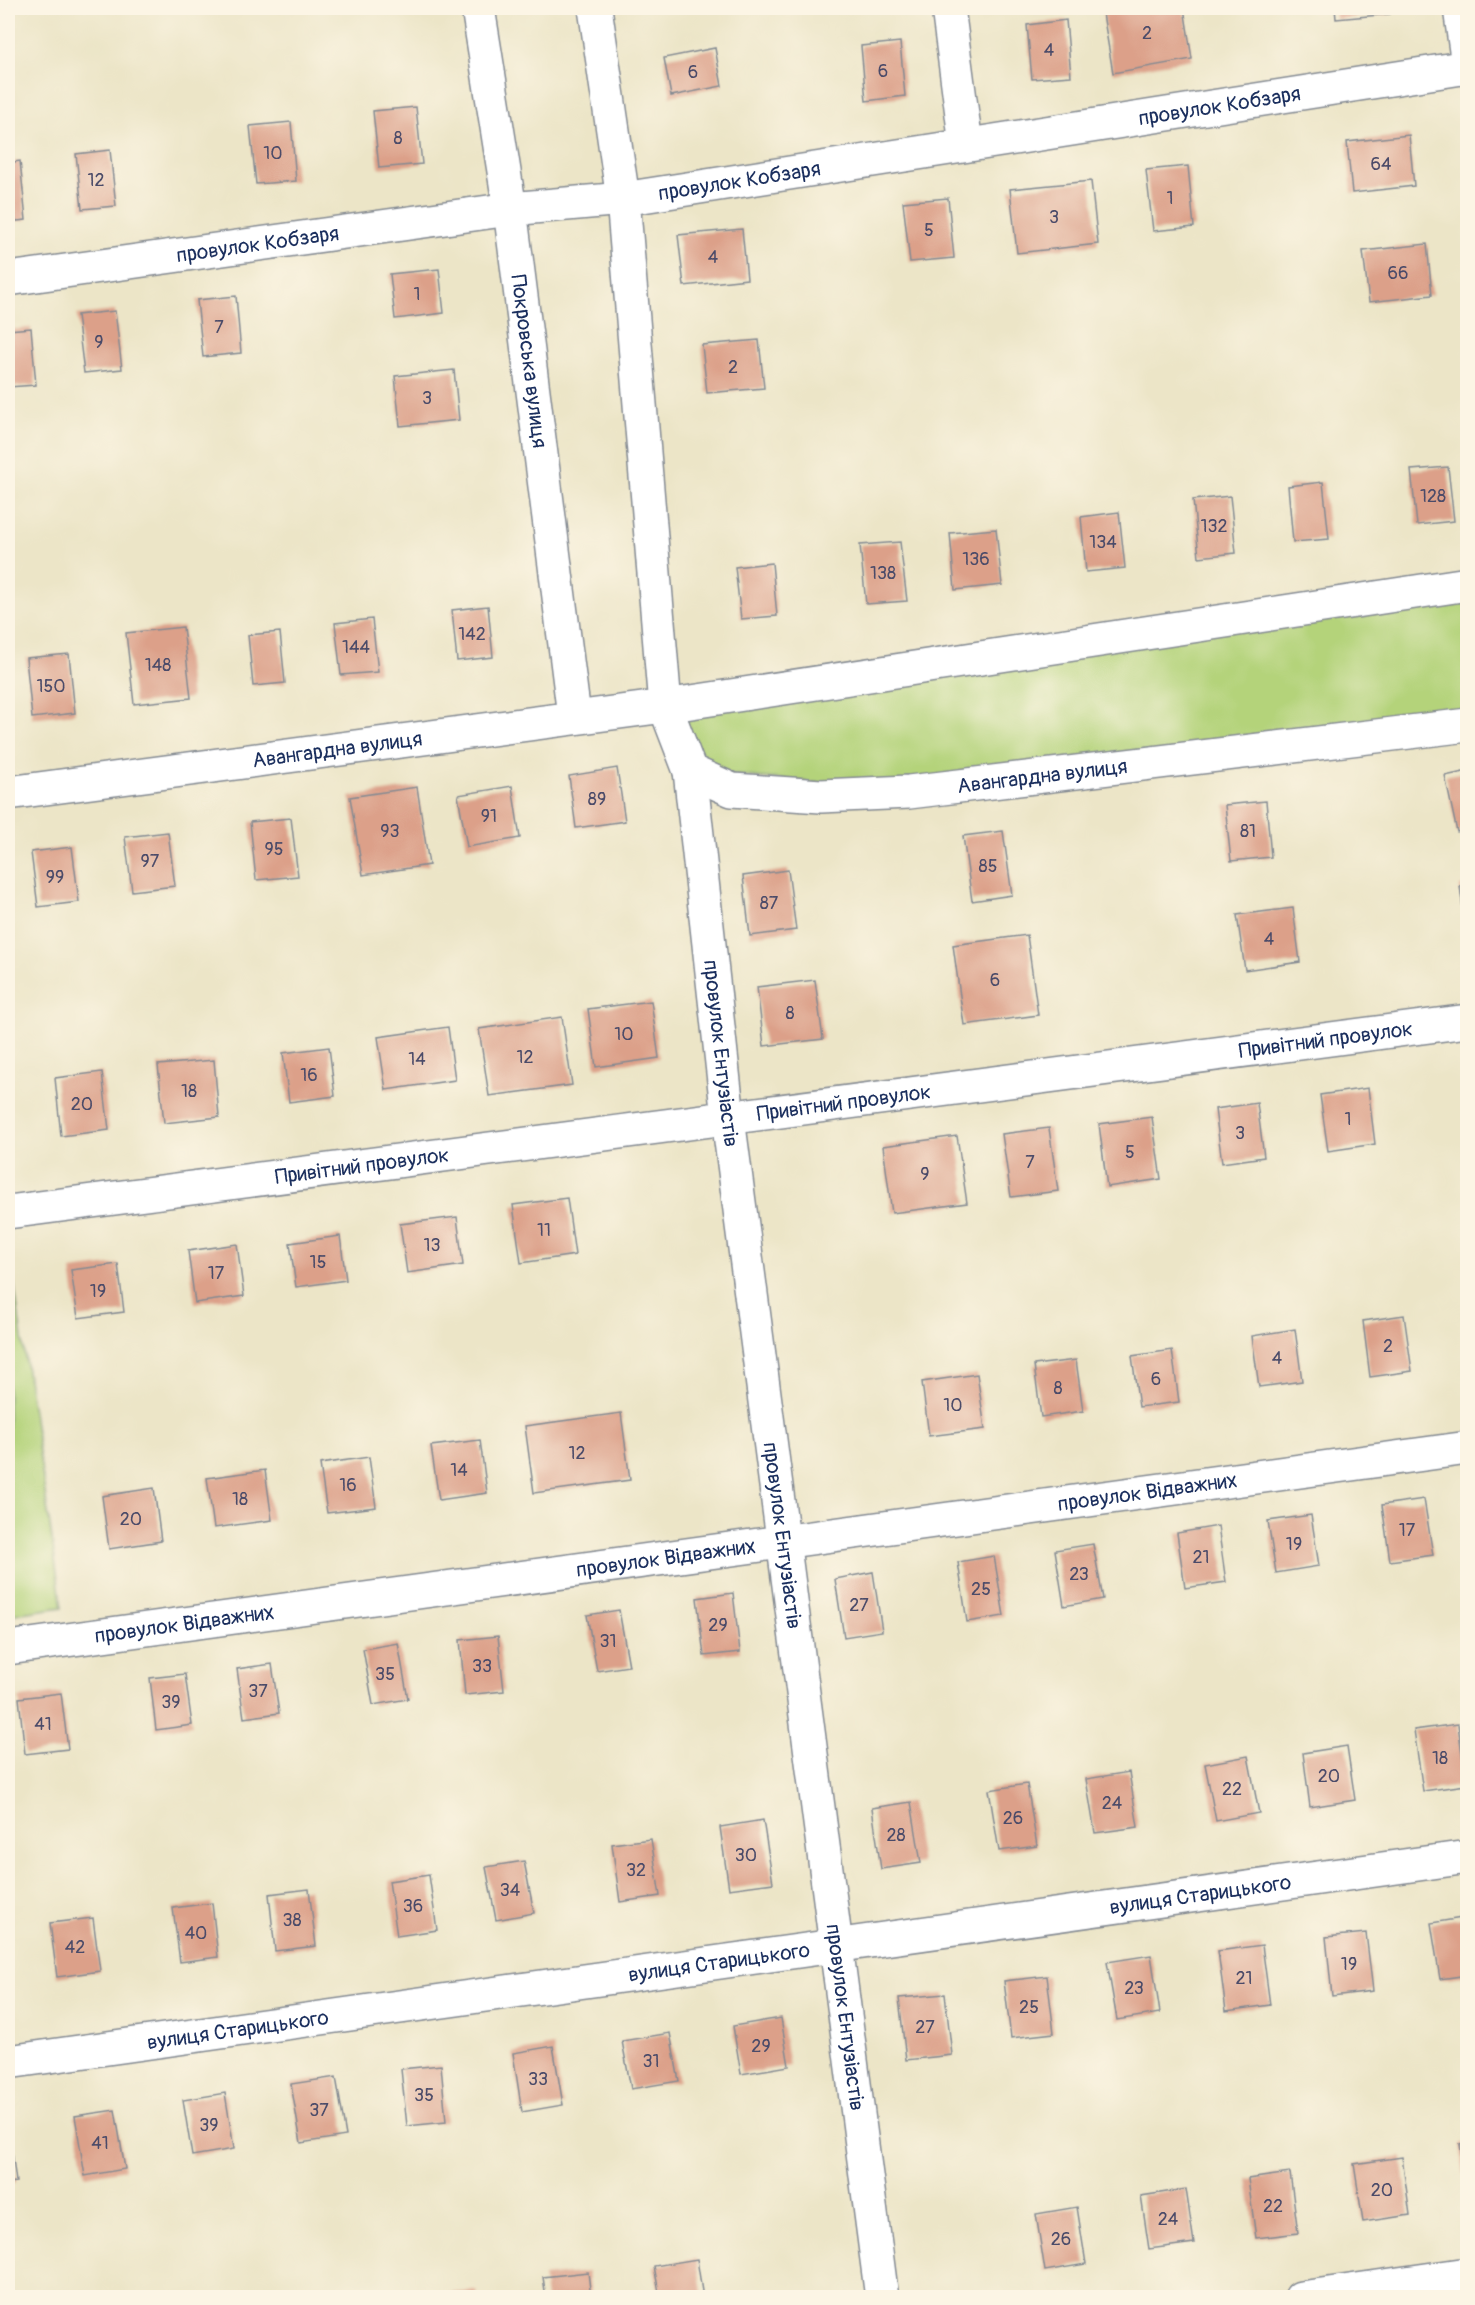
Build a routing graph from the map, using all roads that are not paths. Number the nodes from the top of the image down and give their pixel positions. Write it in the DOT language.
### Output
graph roads {
  1 [pos="478,8"];
  2 [pos="596,8"];
  3 [pos="948,8"];
  4 [pos="1460,8"];
  5 [pos="1467,66"];
  6 [pos="966,145"];
  7 [pos="623,199"];
  8 [pos="510,209"];
  9 [pos="8,279"];
  10 [pos="1467,584"];
  11 [pos="665,706"];
  12 [pos="574,716"];
  13 [pos="1467,725"];
  14 [pos="690,771"];
  15 [pos="8,793"];
  16 [pos="1467,1021"];
  17 [pos="728,1118"];
  18 [pos="8,1212"];
  19 [pos="1467,1448"];
  20 [pos="784,1541"];
  21 [pos="8,1648"];
  22 [pos="1467,1857"];
  23 [pos="837,1945"];
  24 [pos="8,2062"];
  25 [pos="1467,2274"];
  26 [pos="882,2298"];
  27 [pos="1300,2298"];
  1 -- 8 [label="street, Покровська вулиця"];
  2 -- 7 [label="street"];
  3 -- 6 [label="street"];
  4 -- 5 [label="street"];
  5 -- 6 [label="street, провулок Кобзаря"];
  6 -- 7 [label="street, провулок Кобзаря"];
  7 -- 8 [label="street, провулок Кобзаря"];
  7 -- 11 [label="street"];
  8 -- 9 [label="street, провулок Кобзаря"];
  8 -- 12 [label="street, Покровська вулиця"];
  10 -- 11 [label="street, Авангардна вулиця"];
  11 -- 12 [label="street, Авангардна вулиця"];
  11 -- 14 [label="street"];
  12 -- 15 [label="street, Авангардна вулиця"];
  13 -- 14 [label="street, Авангардна вулиця"];
  14 -- 17 [label="street, провулок Ентузіастів"];
  16 -- 17 [label="street, Привітний провулок"];
  17 -- 18 [label="street, Привітний провулок"];
  17 -- 20 [label="street, провулок Ентузіастів"];
  19 -- 20 [label="street, провулок Відважних"];
  20 -- 21 [label="street, провулок Відважних"];
  20 -- 23 [label="street, провулок Ентузіастів"];
  22 -- 23 [label="street, вулиця Старицького"];
  23 -- 24 [label="street, вулиця Старицького"];
  23 -- 26 [label="street, провулок Ентузіастів"];
  25 -- 27 [label="street"];
}
